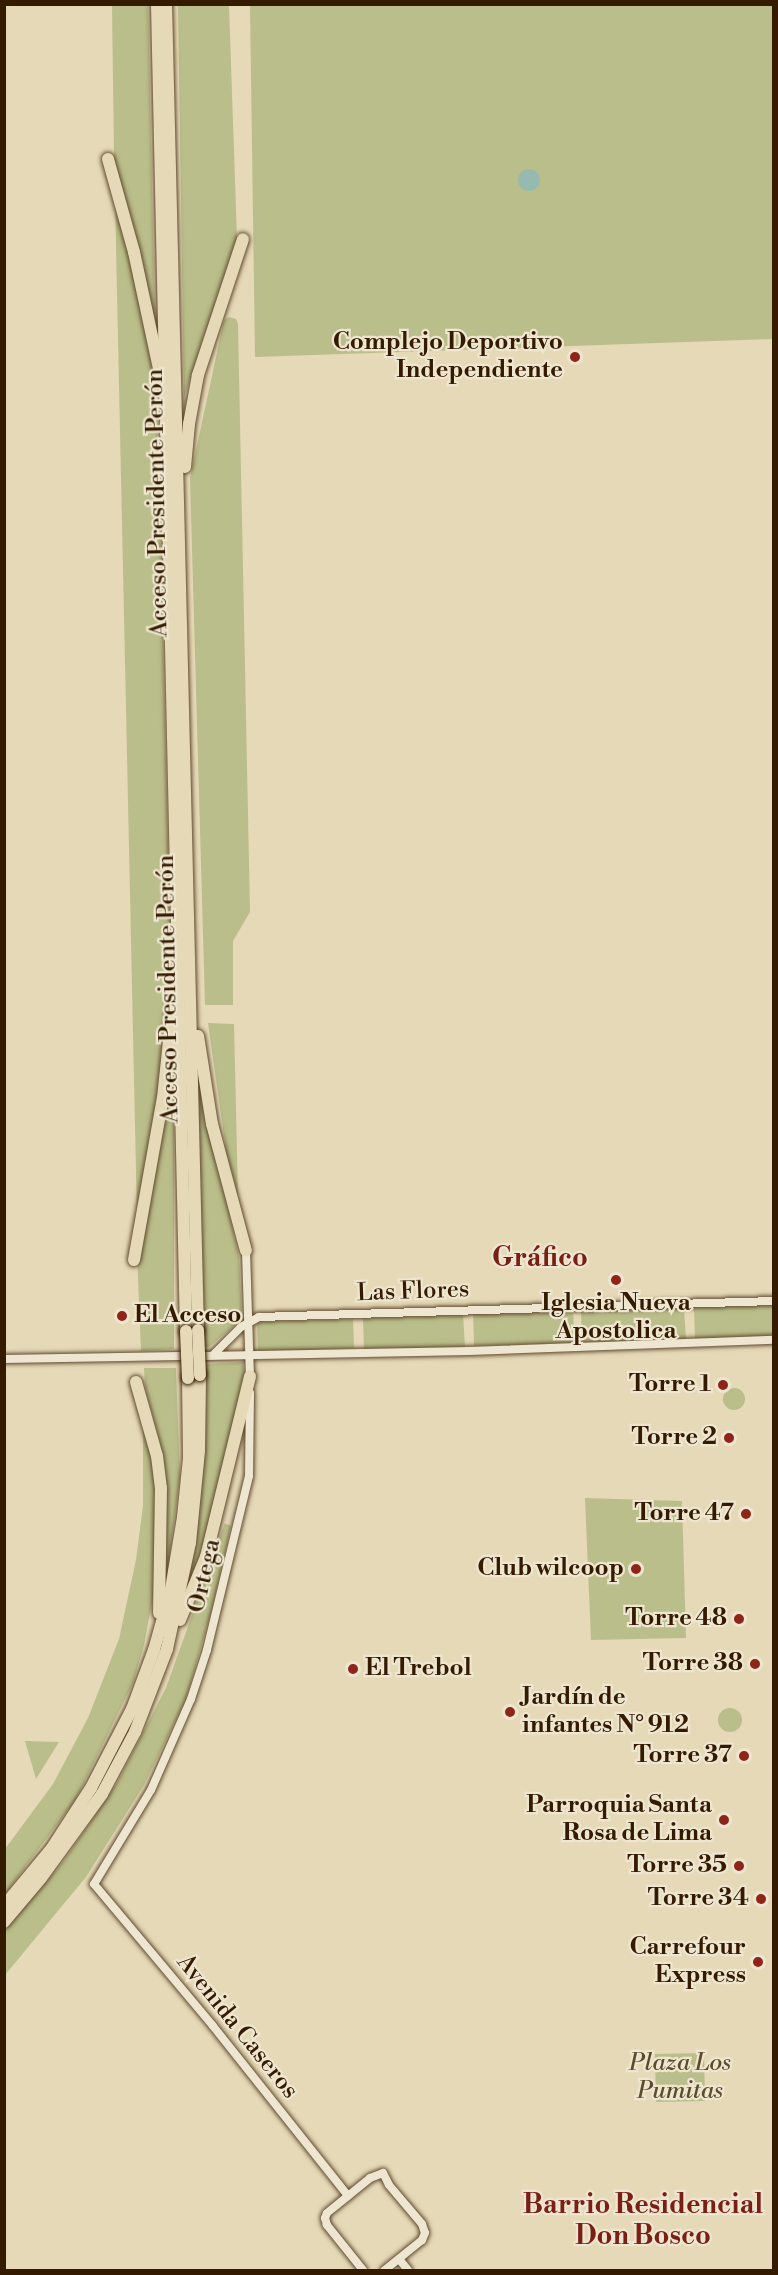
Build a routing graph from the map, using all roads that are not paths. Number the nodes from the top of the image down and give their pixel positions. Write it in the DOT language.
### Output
graph roads {
  1 [pos="157,4"];
  2 [pos="166,4"];
  3 [pos="108,159"];
  4 [pos="243,239"];
  5 [pos="167,451"];
  6 [pos="180,543"];
  7 [pos="178,948"];
  8 [pos="190,965"];
  9 [pos="246,1251"];
  10 [pos="134,1260"];
  11 [pos="774,1301"];
  12 [pos="249,1321"];
  13 [pos="192,1331"];
  14 [pos="774,1340"];
  15 [pos="180,1356"];
  16 [pos="249,1356"];
  17 [pos="4,1359"];
  18 [pos="249,1376"];
  19 [pos="194,1377"];
  20 [pos="136,1382"];
  21 [pos="167,1648"];
  22 [pos="154,1650"];
  23 [pos="94,1884"];
  24 [pos="4,1906"];
  25 [pos="4,1922"];
  26 [pos="348,2196"];
  27 [pos="399,2259"];
  28 [pos="363,2271"];
  29 [pos="385,2271"];
  30 [pos="408,2271"];
  1 -- 5 [label="highway, Acceso Presidente Perón"];
  2 -- 6 [label="highway, Acceso Presidente Perón"];
  3 -- 5 [label="highway"];
  4 -- 6 [label="highway"];
  5 -- 7 [label="highway, Acceso Presidente Perón"];
  6 -- 8 [label="highway, Acceso Presidente Perón"];
  7 -- 10 [label="highway"];
  7 -- 13 [label="highway, Acceso Presidente Perón"];
  8 -- 9 [label="highway"];
  8 -- 13 [label="highway, Acceso Presidente Perón"];
  9 -- 12 [label="street, Ortega"];
  11 -- 12 [label="street, Las Flores"];
  12 -- 16 [label="street, Ortega"];
  12 -- 16 [label="street"];
  13 -- 19 [label="highway, Acceso Presidente Perón, bridge"];
  14 -- 16 [label="street"];
  15 -- 17 [label="street"];
  16 -- 18 [label="street, Ortega"];
  18 -- 21 [label="highway"];
  18 -- 23 [label="street, Ortega"];
  19 -- 21 [label="highway, Acceso Presidente Perón"];
  19 -- 22 [label="highway, Acceso Presidente Perón"];
  20 -- 22 [label="highway"];
  21 -- 25 [label="highway, Acceso Presidente Perón"];
  22 -- 24 [label="highway, Acceso Presidente Perón"];
  23 -- 26 [label="street, Avenida Caseros"];
  26 -- 27 [label="street"];
  26 -- 28 [label="street"];
  27 -- 29 [label="street"];
  27 -- 30 [label="street"];
}
